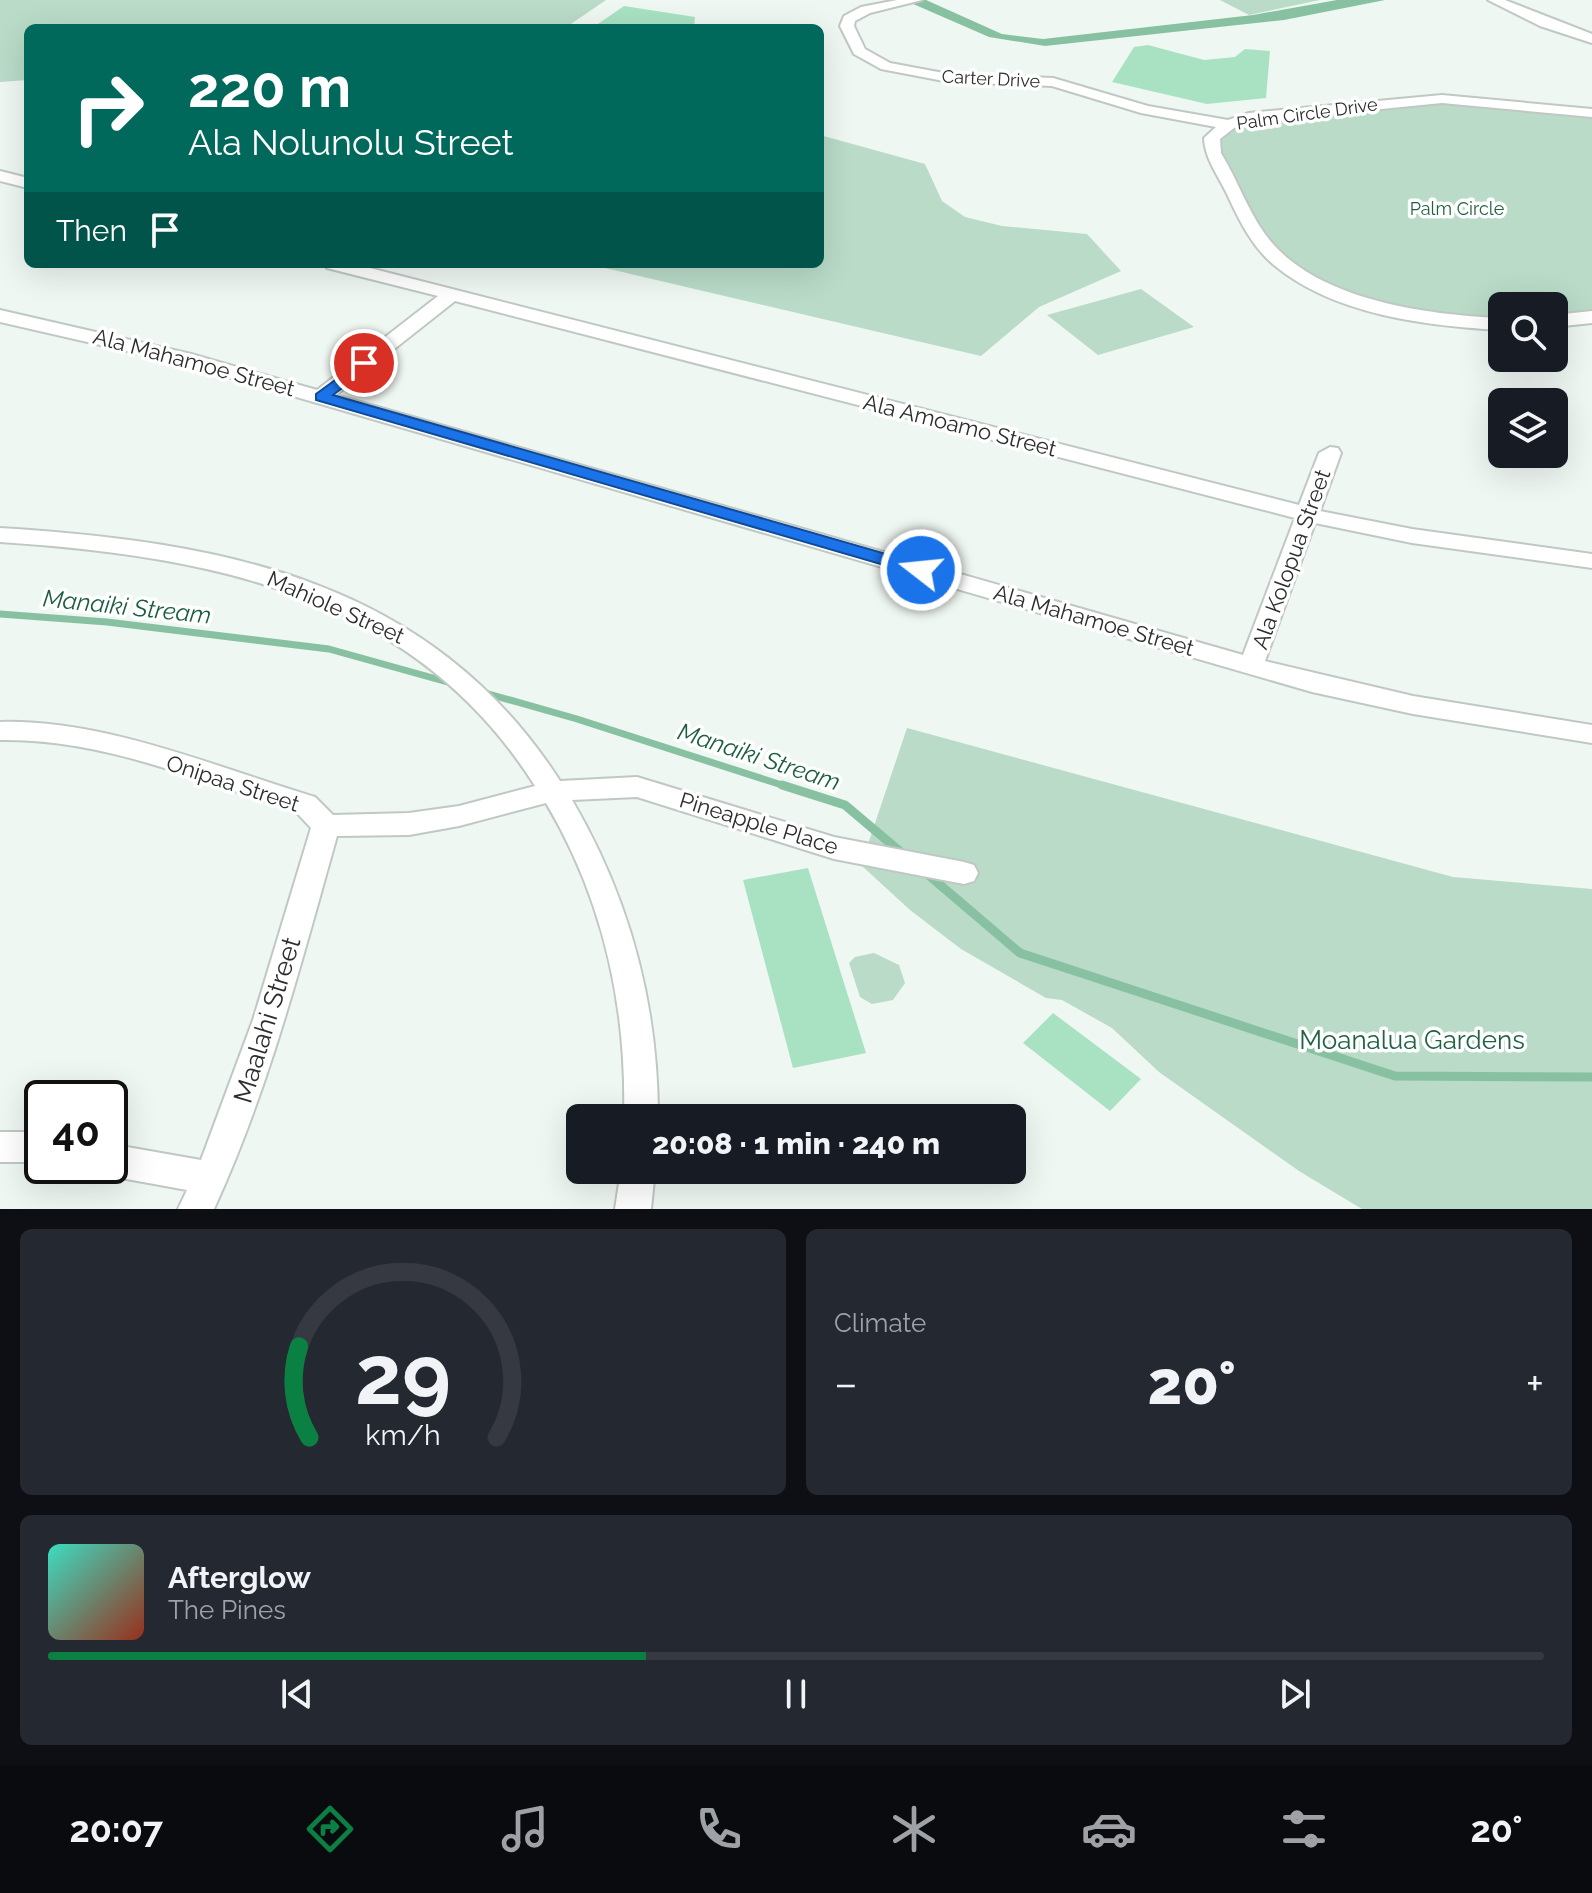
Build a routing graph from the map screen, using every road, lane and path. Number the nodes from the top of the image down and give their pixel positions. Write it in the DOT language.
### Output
graph roads {
  1 [pos="1494,0"];
  2 [pos="911,1"];
  3 [pos="1592,39"];
  4 [pos="1592,113"];
  5 [pos="1229,125"];
  6 [pos="0,176"];
  7 [pos="24,182"];
  8 [pos="348,268"];
  9 [pos="450,296"];
  10 [pos="0,316"];
  11 [pos="1592,317"];
  12 [pos="1568,320"];
  13 [pos="1488,323"];
  14 [pos="321,397"];
  15 [pos="1330,453"];
  16 [pos="1309,514"];
  17 [pos="0,535"];
  18 [pos="1592,561"];
  19 [pos="1251,666"];
  20 [pos="0,731"];
  21 [pos="1592,734"];
  22 [pos="553,791"];
  23 [pos="326,826"];
  24 [pos="964,873"];
  25 [pos="640,1104"];
  26 [pos="0,1147"];
  27 [pos="24,1147"];
  28 [pos="128,1163"];
  29 [pos="211,1178"];
  30 [pos="636,1184"];
  31 [pos="196,1209"];
  32 [pos="633,1209"];
  1 -- 3 [label="street"];
  2 -- 5 [label="street, Carter Drive"];
  4 -- 5 [label="street, Palm Circle Drive"];
  5 -- 13 [label="street, Palm Circle Drive"];
  6 -- 7 [label="street"];
  8 -- 9 [label="street, Ala Amoamo Street"];
  9 -- 14 [label="street"];
  9 -- 16 [label="street, Ala Amoamo Street"];
  10 -- 14 [label="street, Ala Mahamoe Street"];
  11 -- 12 [label="street"];
  14 -- 19 [label="street, Ala Mahamoe Street"];
  15 -- 16 [label="street, Ala Kolopua Street"];
  16 -- 18 [label="street, Ala Amoamo Street"];
  16 -- 19 [label="street, Ala Kolopua Street"];
  17 -- 22 [label="street, Mahiole Street"];
  19 -- 21 [label="street, Ala Mahamoe Street"];
  20 -- 23 [label="street, Onipaa Street"];
  22 -- 23 [label="street, Onipaa Street"];
  22 -- 24 [label="street, Pineapple Place"];
  22 -- 25 [label="street, Mahiole Street"];
  23 -- 29 [label="street, Maalahi Street"];
  26 -- 27 [label="street"];
  28 -- 29 [label="street"];
  29 -- 31 [label="street, Maalahi Street"];
  30 -- 32 [label="street"];
}
